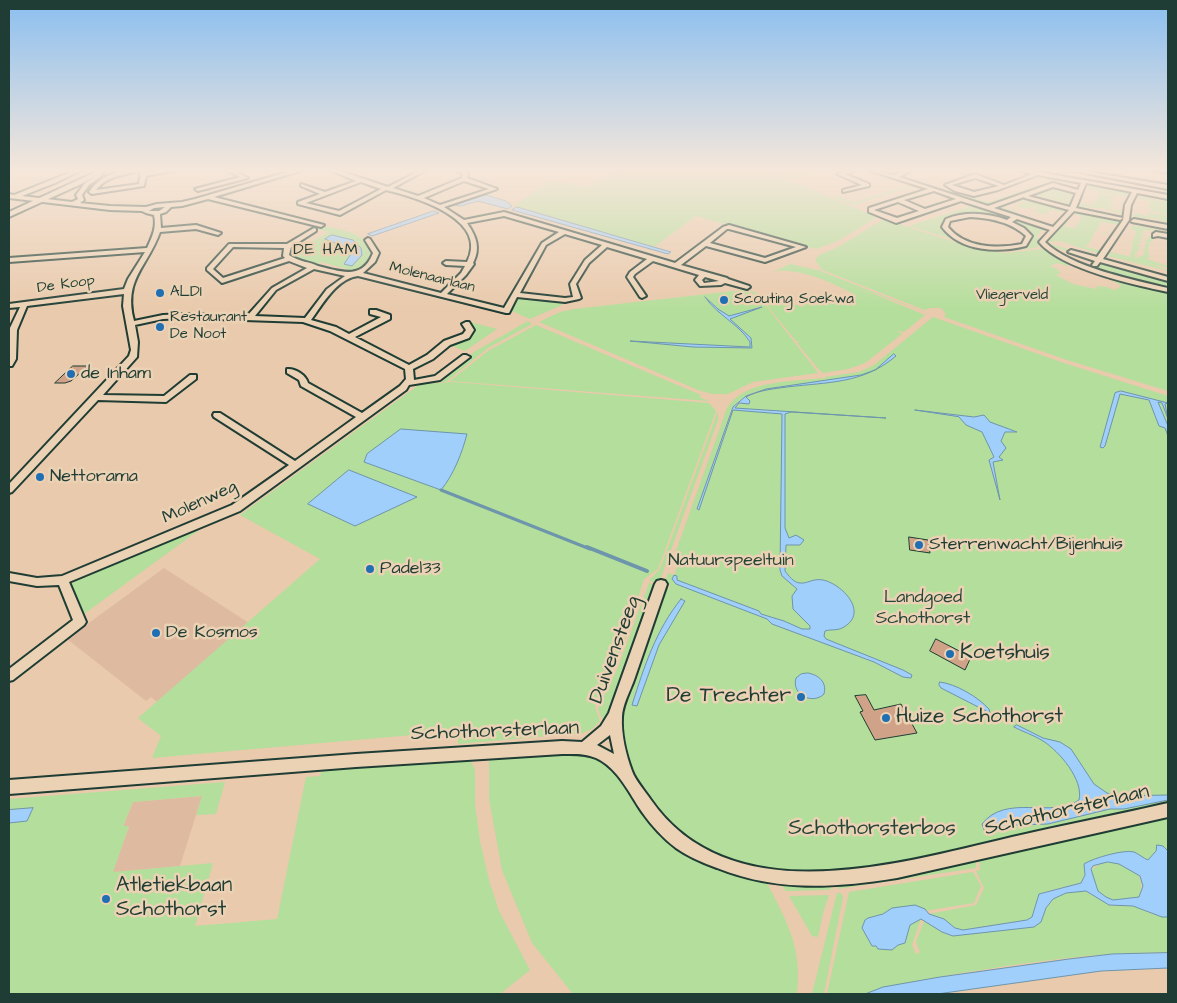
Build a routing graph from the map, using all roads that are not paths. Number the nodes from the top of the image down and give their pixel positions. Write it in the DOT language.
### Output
graph roads {
  1 [pos="158,217"];
  2 [pos="287,217"];
  3 [pos="457,217"];
  4 [pos="490,217"];
  5 [pos="513,217"];
  6 [pos="888,217"];
  7 [pos="907,217"];
  8 [pos="962,217"];
  9 [pos="985,217"];
  10 [pos="1016,217"];
  11 [pos="1066,217"];
  12 [pos="1115,217"];
  13 [pos="1127,219"];
  14 [pos="465,222"];
  15 [pos="1008,222"];
  16 [pos="321,225"];
  17 [pos="1168,227"];
  18 [pos="1053,229"];
  19 [pos="158,230"];
  20 [pos="314,230"];
  21 [pos="564,232"];
  22 [pos="218,233"];
  23 [pos="1155,236"];
  24 [pos="1168,236"];
  25 [pos="368,240"];
  26 [pos="607,244"];
  27 [pos="705,244"];
  28 [pos="288,246"];
  29 [pos="148,250"];
  30 [pos="1071,252"];
  31 [pos="653,258"];
  32 [pos="288,259"];
  33 [pos="9,260"];
  34 [pos="1099,260"];
  35 [pos="446,263"];
  36 [pos="471,264"];
  37 [pos="677,265"];
  38 [pos="316,266"];
  39 [pos="1093,268"];
  40 [pos="354,274"];
  41 [pos="704,274"];
  42 [pos="725,279"];
  43 [pos="1168,279"];
  44 [pos="747,287"];
  45 [pos="1167,288"];
  46 [pos="128,291"];
  47 [pos="442,295"];
  48 [pos="515,295"];
  49 [pos="642,296"];
  50 [pos="24,305"];
  51 [pos="9,306"];
  52 [pos="373,312"];
  53 [pos="249,318"];
  54 [pos="307,321"];
  55 [pos="130,324"];
  56 [pos="466,324"];
  57 [pos="11,331"];
  58 [pos="349,337"];
  59 [pos="466,357"];
  60 [pos="9,364"];
  61 [pos="409,368"];
  62 [pos="290,371"];
  63 [pos="193,377"];
  64 [pos="408,383"];
  65 [pos="97,397"];
  66 [pos="216,415"];
  67 [pos="362,417"];
  68 [pos="294,465"];
  69 [pos="9,490"];
  70 [pos="9,577"];
  71 [pos="63,580"];
  72 [pos="661,584"];
  73 [pos="9,676"];
  74 [pos="615,716"];
  75 [pos="584,748"];
  76 [pos="625,772"];
  77 [pos="9,787"];
  78 [pos="1168,810"];
  1 -- 19 [label="street"];
  2 -- 16 [label="street"];
  3 -- 14 [label="street"];
  4 -- 14 [label="street"];
  5 -- 21 [label="street"];
  6 -- 7 [label="street"];
  8 -- 15 [label="street"];
  9 -- 15 [label="street"];
  10 -- 15 [label="street"];
  10 -- 18 [label="street"];
  11 -- 18 [label="street"];
  12 -- 13 [label="street"];
  13 -- 17 [label="street"];
  13 -- 34 [label="street"];
  14 -- 36 [label="street"];
  18 -- 39 [label="street"];
  19 -- 22 [label="street"];
  19 -- 29 [label="street"];
  20 -- 28 [label="street"];
  21 -- 26 [label="street"];
  21 -- 48 [label="street"];
  23 -- 24 [label="street"];
  25 -- 40 [label="street"];
  26 -- 31 [label="street"];
  26 -- 48 [label="street"];
  27 -- 27 [label="street"];
  27 -- 37 [label="street"];
  28 -- 32 [label="street"];
  28 -- 32 [label="street"];
  29 -- 33 [label="street"];
  29 -- 46 [label="street"];
  30 -- 34 [label="street"];
  31 -- 37 [label="street"];
  31 -- 49 [label="street"];
  32 -- 38 [label="street, Molenaarlaan"];
  34 -- 39 [label="street"];
  34 -- 43 [label="street"];
  35 -- 36 [label="street"];
  36 -- 47 [label="street"];
  37 -- 41 [label="street"];
  38 -- 40 [label="street, Molenaarlaan"];
  38 -- 53 [label="street"];
  39 -- 45 [label="street"];
  40 -- 47 [label="street, Molenaarlaan"];
  40 -- 54 [label="street"];
  41 -- 42 [label="street"];
  41 -- 42 [label="street"];
  42 -- 44 [label="street"];
  46 -- 50 [label="street, De Koop"];
  46 -- 55 [label="street"];
  47 -- 48 [label="street, Molenaarlaan"];
  50 -- 51 [label="street, De Koop"];
  50 -- 57 [label="street"];
  52 -- 58 [label="street"];
  53 -- 54 [label="street"];
  53 -- 55 [label="street"];
  54 -- 58 [label="street"];
  55 -- 65 [label="street"];
  56 -- 61 [label="street"];
  57 -- 60 [label="street"];
  58 -- 61 [label="street"];
  59 -- 64 [label="street, Molenweg"];
  61 -- 64 [label="street"];
  62 -- 67 [label="street"];
  63 -- 65 [label="street"];
  64 -- 67 [label="street, Molenweg"];
  65 -- 69 [label="street"];
  66 -- 68 [label="street"];
  67 -- 68 [label="street, Molenweg"];
  68 -- 71 [label="street, Molenweg"];
  70 -- 71 [label="street, Molenweg"];
  71 -- 73 [label="street"];
  72 -- 74 [label="street, Duivensteeg"];
  74 -- 75 [label="street, Duivensteeg"];
  74 -- 76 [label="street"];
  75 -- 76 [label="street, Schothorsterlaan"];
  75 -- 77 [label="street, Schothorsterlaan"];
  76 -- 78 [label="street, Schothorsterlaan"];
}
